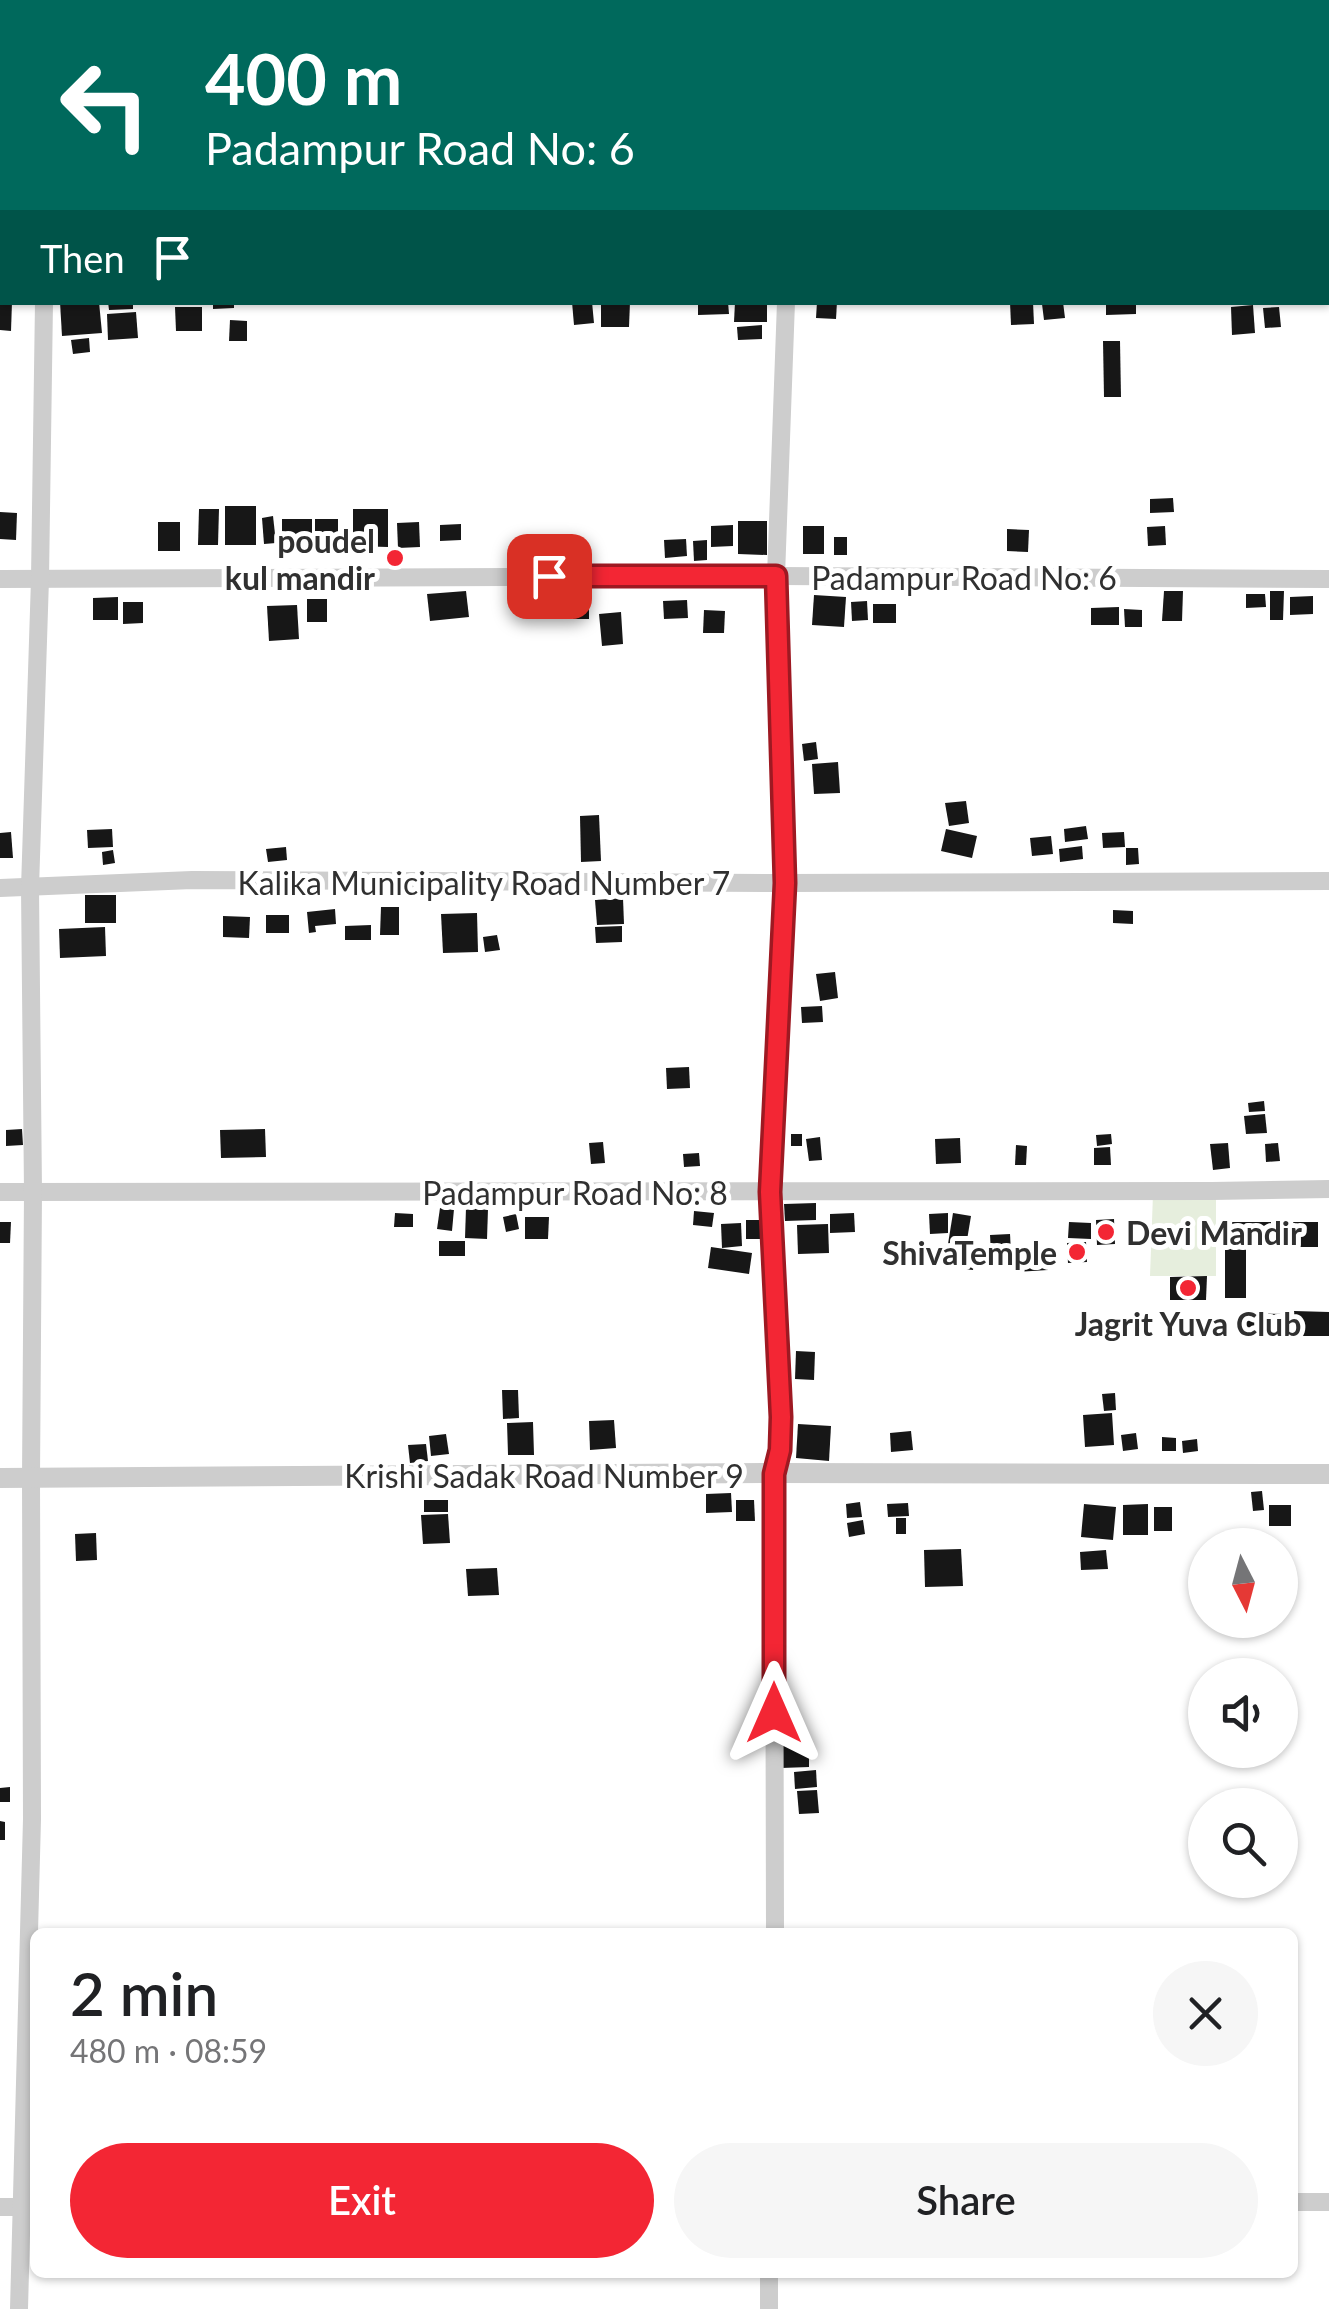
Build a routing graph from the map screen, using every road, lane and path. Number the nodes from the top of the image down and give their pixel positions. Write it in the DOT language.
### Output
graph roads {
  1 [pos="44,305"];
  2 [pos="786,305"];
  3 [pos="776,576"];
  4 [pos="0,579"];
  5 [pos="40,579"];
  6 [pos="1329,580"];
  7 [pos="1329,881"];
  8 [pos="785,883"];
  9 [pos="0,888"];
  10 [pos="30,888"];
  11 [pos="1329,1189"];
  12 [pos="0,1192"];
  13 [pos="34,1192"];
  14 [pos="770,1192"];
  15 [pos="774,1474"];
  16 [pos="1329,1474"];
  17 [pos="0,1478"];
  18 [pos="31,1478"];
  19 [pos="31,1928"];
  20 [pos="774,1928"];
  21 [pos="30,2013"];
  22 [pos="1298,2202"];
  23 [pos="1329,2202"];
  24 [pos="0,2207"];
  25 [pos="28,2207"];
  26 [pos="769,2278"];
  27 [pos="19,2309"];
  28 [pos="770,2309"];
  1 -- 5 [label="street"];
  2 -- 3 [label="street"];
  3 -- 5 [label="street, Padampur Road No: 6"];
  3 -- 6 [label="street, Padampur Road No: 6"];
  3 -- 8 [label="street"];
  4 -- 5 [label="street, Padampur Road No: 6"];
  5 -- 10 [label="street"];
  7 -- 8 [label="street, Kalika Municipality Road Number 7"];
  8 -- 10 [label="street, Kalika Municipality Road Number 7"];
  8 -- 14 [label="street"];
  9 -- 10 [label="street, Kalika Municipality Road Number 7"];
  10 -- 13 [label="street"];
  11 -- 14 [label="street, Padampur Road No: 8"];
  12 -- 13 [label="street, Padampur Road No: 8"];
  13 -- 14 [label="street, Padampur Road No: 8"];
  13 -- 18 [label="street"];
  14 -- 15 [label="street"];
  15 -- 16 [label="street, Krishi Sadak Road Number 9"];
  15 -- 18 [label="street, Krishi Sadak Road Number 9"];
  15 -- 20 [label="street"];
  17 -- 18 [label="street, Krishi Sadak Road Number 9"];
  18 -- 19 [label="street"];
  21 -- 25 [label="street"];
  22 -- 23 [label="street"];
  24 -- 25 [label="street"];
  25 -- 27 [label="street"];
  26 -- 28 [label="street"];
}
